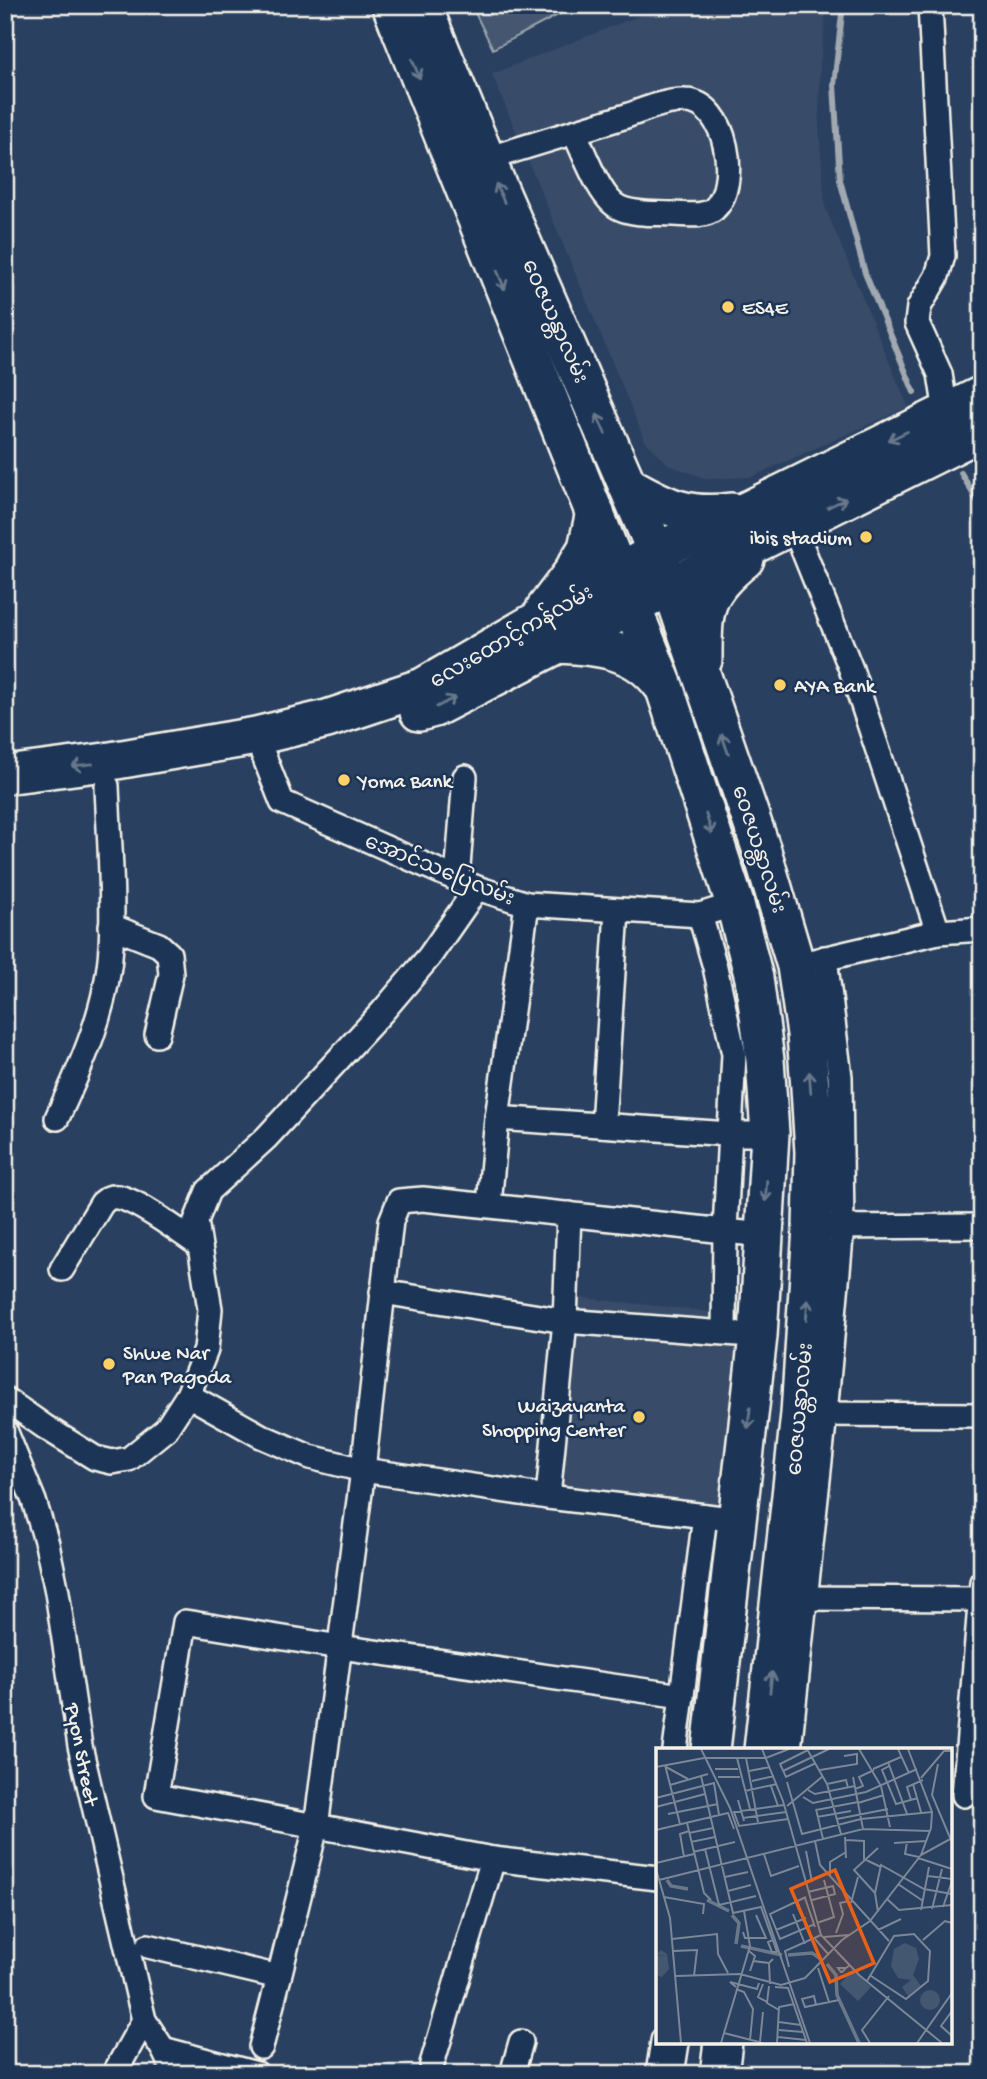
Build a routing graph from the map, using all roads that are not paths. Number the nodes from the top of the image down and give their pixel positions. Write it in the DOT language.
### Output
graph roads {
  1 [pos="390,5"];
  2 [pos="422,5"];
  3 [pos="930,5"];
  4 [pos="575,132"];
  5 [pos="486,159"];
  6 [pos="982,395"];
  7 [pos="946,412"];
  8 [pos="982,431"];
  9 [pos="629,486"];
  10 [pos="750,509"];
  11 [pos="595,512"];
  12 [pos="785,530"];
  13 [pos="657,551"];
  14 [pos="671,586"];
  15 [pos="626,590"];
  16 [pos="548,631"];
  17 [pos="703,679"];
  18 [pos="664,689"];
  19 [pos="260,747"];
  20 [pos="465,777"];
  21 [pos="21,785"];
  22 [pos="107,786"];
  23 [pos="467,884"];
  24 [pos="527,904"];
  25 [pos="735,904"];
  26 [pos="617,911"];
  27 [pos="700,915"];
  28 [pos="111,926"];
  29 [pos="982,929"];
  30 [pos="939,932"];
  31 [pos="811,962"];
  32 [pos="157,1035"];
  33 [pos="57,1118"];
  34 [pos="497,1118"];
  35 [pos="603,1125"];
  36 [pos="730,1134"];
  37 [pos="769,1144"];
  38 [pos="814,1152"];
  39 [pos="489,1205"];
  40 [pos="569,1214"];
  41 [pos="982,1226"];
  42 [pos="827,1227"];
  43 [pos="725,1230"];
  44 [pos="763,1235"];
  45 [pos="199,1245"];
  46 [pos="62,1269"];
  47 [pos="382,1292"];
  48 [pos="565,1321"];
  49 [pos="741,1334"];
  50 [pos="188,1395"];
  51 [pos="5,1399"];
  52 [pos="813,1414"];
  53 [pos="982,1415"];
  54 [pos="5,1430"];
  55 [pos="363,1470"];
  56 [pos="548,1497"];
  57 [pos="722,1518"];
  58 [pos="981,1593"];
  59 [pos="793,1598"];
  60 [pos="340,1647"];
  61 [pos="682,1696"];
  62 [pos="675,1748"];
  63 [pos="711,1748"];
  64 [pos="763,1748"];
  65 [pos="789,1748"];
  66 [pos="965,1795"];
  67 [pos="316,1827"];
  68 [pos="493,1859"];
  69 [pos="656,1878"];
  70 [pos="148,1946"];
  71 [pos="279,1977"];
  72 [pos="144,2020"];
  73 [pos="521,2042"];
  74 [pos="670,2044"];
  75 [pos="723,2044"];
  76 [pos="261,2047"];
  77 [pos="163,2049"];
  78 [pos="432,2064"];
  79 [pos="114,2074"];
  80 [pos="175,2074"];
  81 [pos="257,2074"];
  82 [pos="512,2074"];
  83 [pos="665,2074"];
  84 [pos="719,2074"];
  1 -- 11 [label="main road, ဝေဇယန္တာလမ်း, one-way"];
  2 -- 5 [label="main road, ဝေဇယန္တာလမ်း"];
  3 -- 7 [label="street"];
  4 -- 4 [label="street"];
  4 -- 5 [label="street"];
  9 -- 5 [label="main road, ဝေဇယန္တာလမ်း, one-way"];
  6 -- 7 [label="main road, လေးထောင့်ကန်လမ်း"];
  7 -- 10 [label="main road, လေးထောင့်ကန်လမ်း, one-way"];
  12 -- 8 [label="main road, လေးထောင့်ကန်လမ်း, one-way"];
  9 -- 10 [label="main road"];
  9 -- 13 [label="main road, ဝေဇယန္တာလမ်း"];
  10 -- 13 [label="main road, လေးထောင့်ကန်လမ်း"];
  11 -- 15 [label="main road, ဝေဇယန္တာလမ်း"];
  11 -- 16 [label="main road"];
  12 -- 14 [label="main road, လေးထောင့်ကန်လမ်း"];
  12 -- 17 [label="main road"];
  12 -- 30 [label="street"];
  13 -- 14 [label="main road, ဝေဇယန္တာလမ်း"];
  13 -- 15 [label="main road, လေးထောင့်ကန်လမ်း"];
  14 -- 15 [label="main road, လေးထောင့်ကန်လမ်း"];
  14 -- 17 [label="main road, ဝေဇယန္တာလမ်း"];
  15 -- 16 [label="main road, လေးထောင့်ကန်လမ်း"];
  15 -- 18 [label="main road, ဝေဇယန္တာလမ်း"];
  16 -- 18 [label="main road"];
  16 -- 19 [label="main road, လေးထောင့်ကန်လမ်း"];
  31 -- 17 [label="main road, ဝေဇယန္တာလမ်း, one-way"];
  18 -- 25 [label="main road, ဝေဇယန္တာလမ်း, one-way"];
  19 -- 21 [label="main road, လေးထောင့်ကန်လမ်း, one-way"];
  19 -- 22 [label="main road, လေးထောင့်ကန်လမ်း"];
  19 -- 23 [label="street, အောင်သပြေလမ်း"];
  20 -- 23 [label="street"];
  21 -- 22 [label="main road, လေးထောင့်ကန်လမ်း"];
  22 -- 28 [label="street"];
  23 -- 24 [label="street, အောင်သပြေလမ်း"];
  23 -- 45 [label="street"];
  24 -- 26 [label="street, အောင်သပြေလမ်း"];
  24 -- 34 [label="street"];
  25 -- 27 [label="street, အောင်သပြေလမ်း"];
  25 -- 37 [label="main road, ဝေဇယန္တာလမ်း"];
  26 -- 27 [label="street, အောင်သပြေလမ်း"];
  26 -- 35 [label="street"];
  27 -- 36 [label="street"];
  28 -- 32 [label="street"];
  28 -- 33 [label="street"];
  29 -- 30 [label="street"];
  30 -- 31 [label="street"];
  38 -- 31 [label="main road, ဝေဇယန္တာလမ်း, one-way"];
  31 -- 42 [label="street"];
  34 -- 35 [label="street"];
  34 -- 39 [label="street"];
  35 -- 36 [label="street"];
  36 -- 37 [label="street"];
  36 -- 43 [label="street"];
  37 -- 38 [label="main road"];
  37 -- 44 [label="main road, ဝေဇယန္တာလမ်း, one-way"];
  38 -- 42 [label="main road, ဝေဇယန္တာလမ်း"];
  39 -- 40 [label="street"];
  39 -- 47 [label="street"];
  40 -- 43 [label="street"];
  40 -- 48 [label="street"];
  41 -- 42 [label="street"];
  42 -- 52 [label="main road, ဝေဇယန္တာလမ်း"];
  43 -- 44 [label="street"];
  43 -- 49 [label="street"];
  44 -- 49 [label="main road, ဝေဇယန္တာလမ်း"];
  45 -- 46 [label="street"];
  45 -- 50 [label="street"];
  47 -- 48 [label="street"];
  47 -- 55 [label="street"];
  48 -- 49 [label="street"];
  48 -- 56 [label="street"];
  49 -- 57 [label="main road, ဝေဇယန္တာလမ်း, one-way"];
  50 -- 51 [label="street"];
  50 -- 55 [label="street"];
  52 -- 53 [label="street"];
  52 -- 59 [label="main road, ဝေဇယန္တာလမ်း"];
  54 -- 72 [label="street, Pyon Street"];
  55 -- 56 [label="street"];
  55 -- 60 [label="street"];
  56 -- 57 [label="street"];
  57 -- 61 [label="street"];
  57 -- 63 [label="main road, ဝေဇယန္တာလမ်း"];
  58 -- 59 [label="street"];
  58 -- 66 [label="street"];
  64 -- 59 [label="main road, ဝေဇယန္တာလမ်း, one-way"];
  59 -- 65 [label="street"];
  60 -- 61 [label="street"];
  60 -- 67 [label="street"];
  60 -- 67 [label="street"];
  61 -- 62 [label="street"];
  67 -- 68 [label="street"];
  67 -- 71 [label="street"];
  68 -- 69 [label="street"];
  68 -- 78 [label="street"];
  70 -- 71 [label="street"];
  71 -- 76 [label="street"];
  72 -- 77 [label="street, Pyon Street"];
  72 -- 79 [label="street"];
  73 -- 82 [label="street"];
  74 -- 83 [label="main road"];
  75 -- 84 [label="main road"];
  77 -- 80 [label="street, Pyon Street"];
  77 -- 81 [label="street"];
}
